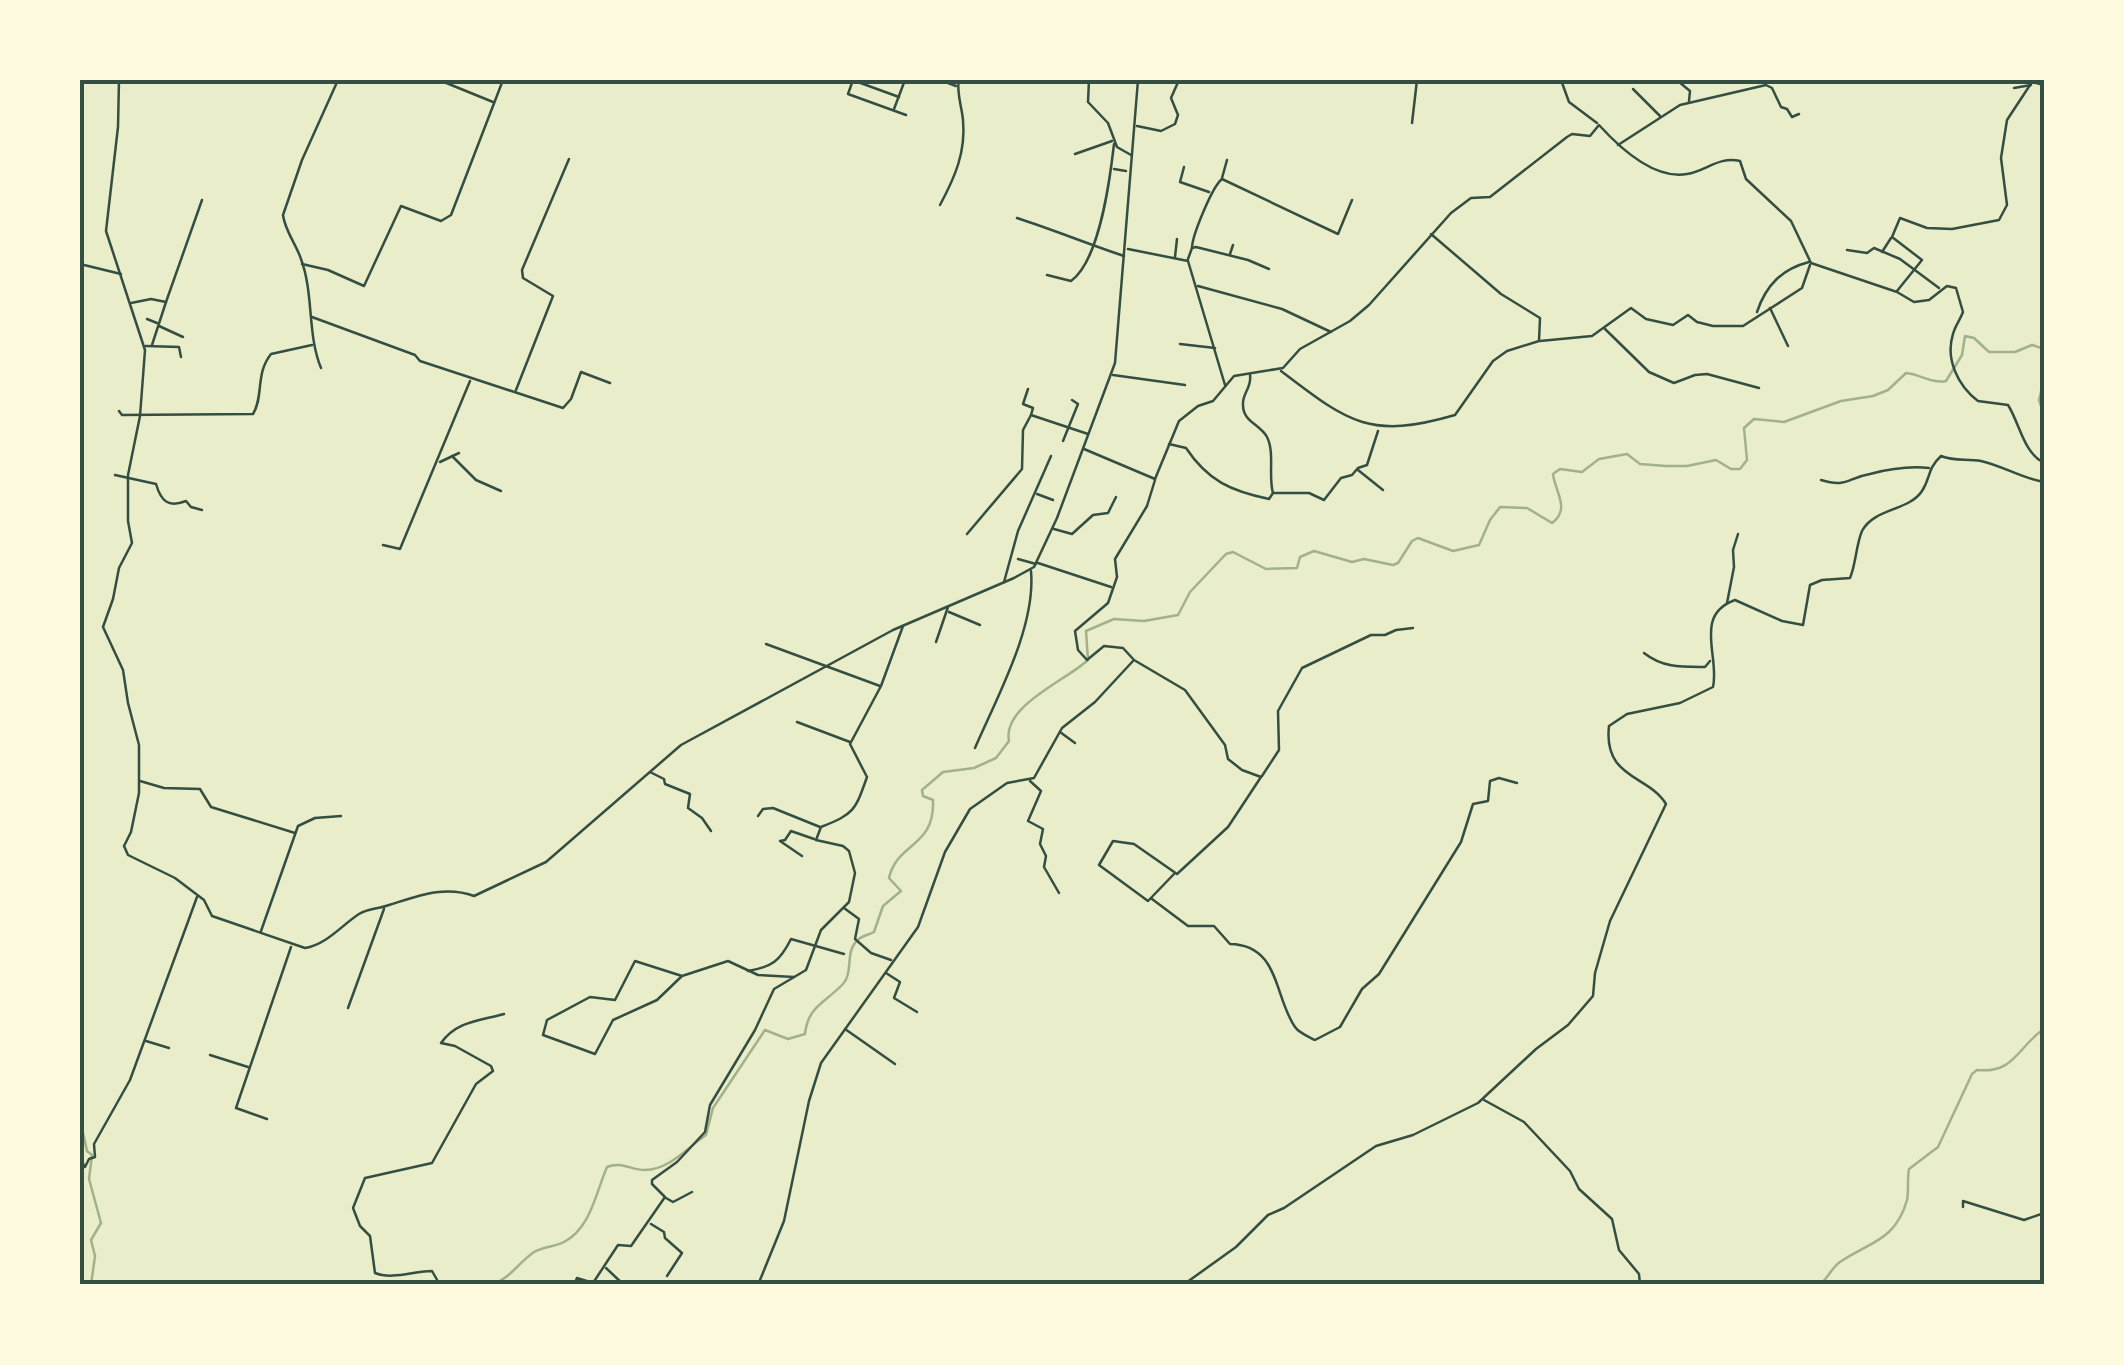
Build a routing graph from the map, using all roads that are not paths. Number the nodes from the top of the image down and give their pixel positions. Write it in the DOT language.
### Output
graph roads {
  1 [pos="119,80"];
  2 [pos="338,80"];
  3 [pos="438,80"];
  4 [pos="503,80"];
  5 [pos="853,80"];
  6 [pos="896,80"];
  7 [pos="940,80"];
  8 [pos="960,80"];
  9 [pos="1088,80"];
  10 [pos="1138,80"];
  11 [pos="1179,80"];
  12 [pos="1417,80"];
  13 [pos="1561,80"];
  14 [pos="904,82"];
  15 [pos="1679,82"];
  16 [pos="2030,85"];
  17 [pos="2044,85"];
  18 [pos="957,87"];
  19 [pos="2014,88"];
  20 [pos="1633,89"];
  21 [pos="899,97"];
  22 [pos="493,102"];
  23 [pos="1690,102"];
  24 [pos="894,111"];
  25 [pos="1798,114"];
  26 [pos="906,115"];
  27 [pos="1660,116"];
  28 [pos="1412,123"];
  29 [pos="1599,126"];
  30 [pos="1135,128"];
  31 [pos="1114,142"];
  32 [pos="1618,145"];
  33 [pos="1075,154"];
  34 [pos="1132,156"];
  35 [pos="569,159"];
  36 [pos="1228,160"];
  37 [pos="1112,168"];
  38 [pos="1184,168"];
  39 [pos="1126,171"];
  40 [pos="1222,179"];
  41 [pos="1210,193"];
  42 [pos="202,200"];
  43 [pos="1352,200"];
  44 [pos="940,205"];
  45 [pos="1018,218"];
  46 [pos="1431,234"];
  47 [pos="1892,237"];
  48 [pos="1177,239"];
  49 [pos="1092,245"];
  50 [pos="1233,245"];
  51 [pos="1126,248"];
  52 [pos="1192,248"];
  53 [pos="1847,250"];
  54 [pos="1882,252"];
  55 [pos="1126,256"];
  56 [pos="1229,256"];
  57 [pos="1175,258"];
  58 [pos="1187,260"];
  59 [pos="1810,262"];
  60 [pos="80,264"];
  61 [pos="302,264"];
  62 [pos="1269,269"];
  63 [pos="1912,269"];
  64 [pos="121,274"];
  65 [pos="1047,275"];
  66 [pos="1196,285"];
  67 [pos="1940,289"];
  68 [pos="1896,292"];
  69 [pos="166,302"];
  70 [pos="130,303"];
  71 [pos="1769,306"];
  72 [pos="1757,314"];
  73 [pos="312,317"];
  74 [pos="146,319"];
  75 [pos="158,325"];
  76 [pos="1604,328"];
  77 [pos="1331,332"];
  78 [pos="183,337"];
  79 [pos="1538,342"];
  80 [pos="314,344"];
  81 [pos="1180,344"];
  82 [pos="152,345"];
  83 [pos="144,346"];
  84 [pos="1788,346"];
  85 [pos="1216,348"];
  86 [pos="181,358"];
  87 [pos="321,368"];
  88 [pos="1280,370"];
  89 [pos="1250,373"];
  90 [pos="1111,374"];
  91 [pos="470,380"];
  92 [pos="610,383"];
  93 [pos="1225,384"];
  94 [pos="1184,385"];
  95 [pos="1759,388"];
  96 [pos="1028,390"];
  97 [pos="515,392"];
  98 [pos="1072,400"];
  99 [pos="119,410"];
  100 [pos="140,414"];
  101 [pos="1031,415"];
  102 [pos="1068,428"];
  103 [pos="1379,428"];
  104 [pos="1089,434"];
  105 [pos="1063,441"];
  106 [pos="1168,444"];
  107 [pos="1084,449"];
  108 [pos="459,453"];
  109 [pos="452,456"];
  110 [pos="1051,456"];
  111 [pos="438,462"];
  112 [pos="2044,463"];
  113 [pos="1930,468"];
  114 [pos="1357,469"];
  115 [pos="115,475"];
  116 [pos="129,478"];
  117 [pos="1156,478"];
  118 [pos="1821,480"];
  119 [pos="2044,482"];
  120 [pos="1383,490"];
  121 [pos="502,491"];
  122 [pos="1035,494"];
  123 [pos="1273,494"];
  124 [pos="1116,497"];
  125 [pos="1053,500"];
  126 [pos="202,510"];
  127 [pos="1052,529"];
  128 [pos="967,534"];
  129 [pos="1738,534"];
  130 [pos="383,545"];
  131 [pos="1018,559"];
  132 [pos="1036,563"];
  133 [pos="1031,569"];
  134 [pos="1003,583"];
  135 [pos="1114,588"];
  136 [pos="1726,603"];
  137 [pos="947,609"];
  138 [pos="903,625"];
  139 [pos="980,625"];
  140 [pos="1413,628"];
  141 [pos="936,642"];
  142 [pos="766,644"];
  143 [pos="1644,653"];
  144 [pos="1710,659"];
  145 [pos="1134,660"];
  146 [pos="827,666"];
  147 [pos="882,686"];
  148 [pos="797,722"];
  149 [pos="1059,731"];
  150 [pos="851,742"];
  151 [pos="1075,744"];
  152 [pos="975,748"];
  153 [pos="648,771"];
  154 [pos="1261,778"];
  155 [pos="138,780"];
  156 [pos="1029,780"];
  157 [pos="1517,783"];
  158 [pos="341,816"];
  159 [pos="758,816"];
  160 [pos="821,827"];
  161 [pos="711,831"];
  162 [pos="294,833"];
  163 [pos="816,840"];
  164 [pos="802,856"];
  165 [pos="1174,874"];
  166 [pos="1060,893"];
  167 [pos="198,896"];
  168 [pos="1150,898"];
  169 [pos="385,907"];
  170 [pos="844,908"];
  171 [pos="260,932"];
  172 [pos="816,945"];
  173 [pos="291,946"];
  174 [pos="844,954"];
  175 [pos="892,961"];
  176 [pos="748,970"];
  177 [pos="884,972"];
  178 [pos="682,976"];
  179 [pos="795,977"];
  180 [pos="348,1008"];
  181 [pos="917,1012"];
  182 [pos="504,1014"];
  183 [pos="843,1029"];
  184 [pos="145,1040"];
  185 [pos="169,1048"];
  186 [pos="210,1055"];
  187 [pos="895,1064"];
  188 [pos="250,1068"];
  189 [pos="1483,1099"];
  190 [pos="268,1120"];
  191 [pos="80,1159"];
  192 [pos="692,1192"];
  193 [pos="665,1197"];
  194 [pos="1963,1207"];
  195 [pos="2044,1213"];
  196 [pos="649,1223"];
  197 [pos="605,1266"];
  198 [pos="667,1276"];
  199 [pos="2044,1277"];
  200 [pos="440,1285"];
  201 [pos="574,1285"];
  202 [pos="624,1285"];
  203 [pos="758,1285"];
  204 [pos="1183,1285"];
  205 [pos="1640,1285"];
  206 [pos="2037,1285"];
  1 -- 64 [label="street"];
  2 -- 61 [label="street"];
  3 -- 22 [label="street"];
  4 -- 22 [label="street"];
  5 -- 21 [label="street"];
  5 -- 24 [label="street"];
  6 -- 14 [label="street"];
  7 -- 18 [label="street"];
  8 -- 18 [label="street"];
  9 -- 31 [label="street"];
  10 -- 30 [label="street"];
  11 -- 30 [label="street"];
  12 -- 28 [label="street"];
  13 -- 29 [label="street"];
  14 -- 21 [label="street"];
  15 -- 23 [label="street"];
  16 -- 17 [label="street"];
  16 -- 19 [label="street"];
  16 -- 47 [label="street"];
  18 -- 44 [label="street"];
  20 -- 27 [label="street"];
  21 -- 24 [label="street"];
  22 -- 61 [label="street"];
  23 -- 25 [label="street"];
  23 -- 27 [label="street"];
  24 -- 26 [label="street"];
  27 -- 32 [label="street"];
  29 -- 32 [label="street"];
  29 -- 46 [label="street"];
  30 -- 34 [label="street"];
  31 -- 33 [label="street"];
  31 -- 34 [label="street"];
  31 -- 37 [label="street"];
  32 -- 59 [label="street"];
  34 -- 51 [label="street"];
  35 -- 97 [label="street"];
  36 -- 40 [label="street"];
  37 -- 39 [label="street"];
  37 -- 49 [label="street"];
  38 -- 41 [label="street"];
  40 -- 41 [label="street"];
  40 -- 43 [label="street"];
  41 -- 52 [label="street"];
  42 -- 69 [label="street"];
  45 -- 49 [label="street"];
  46 -- 77 [label="street"];
  46 -- 79 [label="street"];
  47 -- 54 [label="street"];
  47 -- 63 [label="street"];
  48 -- 57 [label="street"];
  49 -- 55 [label="street"];
  49 -- 65 [label="street"];
  50 -- 56 [label="street"];
  51 -- 55 [label="street"];
  51 -- 57 [label="street"];
  52 -- 56 [label="street"];
  52 -- 58 [label="street"];
  53 -- 54 [label="street"];
  54 -- 63 [label="street"];
  55 -- 90 [label="street"];
  56 -- 62 [label="street"];
  57 -- 58 [label="street"];
  58 -- 66 [label="street"];
  59 -- 68 [label="street"];
  59 -- 71 [label="street"];
  59 -- 72 [label="street"];
  60 -- 64 [label="street"];
  61 -- 73 [label="street"];
  63 -- 67 [label="street"];
  63 -- 68 [label="street"];
  64 -- 70 [label="street"];
  66 -- 77 [label="street"];
  66 -- 85 [label="street"];
  67 -- 68 [label="street"];
  67 -- 112 [label="street"];
  69 -- 70 [label="street"];
  69 -- 75 [label="street"];
  70 -- 83 [label="street"];
  71 -- 72 [label="street"];
  71 -- 84 [label="street"];
  72 -- 76 [label="street"];
  73 -- 80 [label="street"];
  73 -- 91 [label="street"];
  74 -- 75 [label="street"];
  75 -- 78 [label="street"];
  75 -- 82 [label="street"];
  76 -- 79 [label="street"];
  76 -- 95 [label="street"];
  77 -- 88 [label="street"];
  79 -- 103 [label="street"];
  80 -- 87 [label="street"];
  80 -- 100 [label="street"];
  81 -- 85 [label="street"];
  82 -- 83 [label="street"];
  82 -- 86 [label="street"];
  83 -- 100 [label="street"];
  85 -- 93 [label="street"];
  88 -- 89 [label="street"];
  88 -- 103 [label="street"];
  89 -- 93 [label="street"];
  89 -- 123 [label="street"];
  90 -- 94 [label="street"];
  90 -- 104 [label="street"];
  91 -- 97 [label="street"];
  91 -- 111 [label="street"];
  92 -- 97 [label="street"];
  93 -- 106 [label="street"];
  96 -- 101 [label="street"];
  98 -- 102 [label="street"];
  99 -- 100 [label="street"];
  100 -- 116 [label="street"];
  101 -- 102 [label="street"];
  101 -- 128 [label="street"];
  102 -- 104 [label="street"];
  102 -- 105 [label="street"];
  103 -- 114 [label="street"];
  104 -- 107 [label="street"];
  106 -- 117 [label="street"];
  106 -- 123 [label="street"];
  107 -- 117 [label="street"];
  107 -- 127 [label="street"];
  108 -- 109 [label="street"];
  109 -- 111 [label="street"];
  109 -- 121 [label="street"];
  110 -- 122 [label="street"];
  111 -- 130 [label="street"];
  113 -- 118 [label="street"];
  113 -- 119 [label="street"];
  113 -- 136 [label="street"];
  114 -- 120 [label="street"];
  114 -- 123 [label="street"];
  115 -- 116 [label="street"];
  116 -- 126 [label="street"];
  116 -- 155 [label="street"];
  117 -- 135 [label="street"];
  122 -- 125 [label="street"];
  122 -- 134 [label="street"];
  124 -- 127 [label="street"];
  127 -- 132 [label="street"];
  129 -- 136 [label="street"];
  131 -- 132 [label="street"];
  132 -- 133 [label="street"];
  132 -- 135 [label="street"];
  133 -- 134 [label="street"];
  133 -- 152 [label="street"];
  134 -- 137 [label="street"];
  135 -- 145 [label="street"];
  136 -- 144 [label="street"];
  137 -- 138 [label="street"];
  137 -- 139 [label="street"];
  137 -- 141 [label="street"];
  138 -- 146 [label="street"];
  138 -- 147 [label="street"];
  140 -- 154 [label="street"];
  142 -- 146 [label="street"];
  143 -- 144 [label="street"];
  144 -- 189 [label="street"];
  145 -- 149 [label="street"];
  145 -- 154 [label="street"];
  146 -- 147 [label="street"];
  146 -- 153 [label="street"];
  147 -- 150 [label="street"];
  148 -- 150 [label="street"];
  149 -- 151 [label="street"];
  149 -- 156 [label="street"];
  150 -- 160 [label="street"];
  153 -- 161 [label="street"];
  153 -- 169 [label="street"];
  154 -- 165 [label="street"];
  155 -- 162 [label="street"];
  155 -- 167 [label="street"];
  156 -- 166 [label="street"];
  156 -- 175 [label="street"];
  157 -- 168 [label="street"];
  158 -- 162 [label="street"];
  159 -- 160 [label="street"];
  160 -- 163 [label="street"];
  162 -- 171 [label="street"];
  163 -- 164 [label="street"];
  163 -- 170 [label="street"];
  165 -- 168 [label="street"];
  165 -- 168 [label="street"];
  167 -- 171 [label="street"];
  167 -- 184 [label="street"];
  169 -- 173 [label="street"];
  169 -- 180 [label="street"];
  170 -- 172 [label="street"];
  170 -- 175 [label="street"];
  171 -- 173 [label="street"];
  172 -- 174 [label="street"];
  172 -- 176 [label="street"];
  172 -- 179 [label="street"];
  173 -- 188 [label="street"];
  175 -- 177 [label="street"];
  176 -- 178 [label="street"];
  176 -- 179 [label="street"];
  177 -- 181 [label="street"];
  177 -- 183 [label="street"];
  178 -- 178 [label="street"];
  179 -- 193 [label="street"];
  182 -- 200 [label="street"];
  183 -- 187 [label="street"];
  183 -- 203 [label="street"];
  184 -- 185 [label="street"];
  184 -- 191 [label="street"];
  186 -- 188 [label="street"];
  188 -- 190 [label="street"];
  189 -- 204 [label="street"];
  189 -- 205 [label="street"];
  192 -- 193 [label="street"];
  193 -- 196 [label="street"];
  194 -- 195 [label="street"];
  196 -- 197 [label="street"];
  196 -- 198 [label="street"];
  197 -- 201 [label="street"];
  197 -- 202 [label="street"];
  199 -- 206 [label="street"];
}
